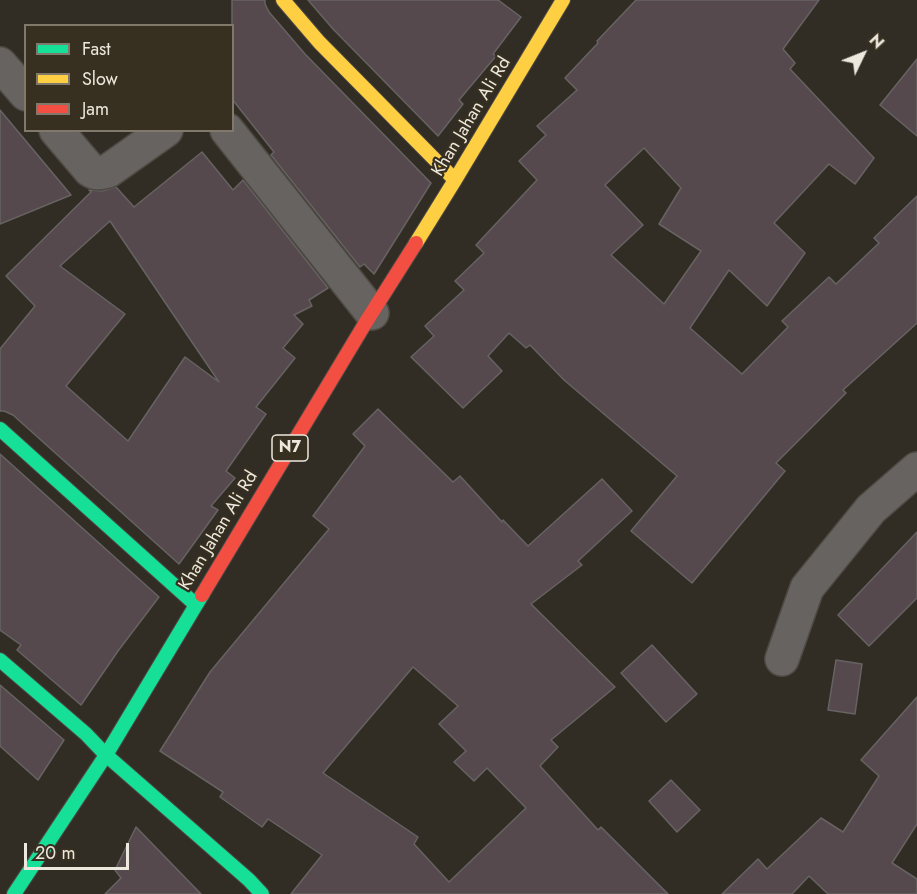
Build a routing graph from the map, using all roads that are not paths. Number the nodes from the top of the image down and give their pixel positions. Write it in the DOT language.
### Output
graph roads {
  1 [pos="283,0"];
  2 [pos="563,0"];
  3 [pos="0,64"];
  4 [pos="24,92"];
  5 [pos="58,132"];
  6 [pos="163,132"];
  7 [pos="229,132"];
  8 [pos="455,180"];
  9 [pos="372,313"];
  10 [pos="0,429"];
  11 [pos="917,469"];
  12 [pos="196,605"];
  13 [pos="782,659"];
  14 [pos="0,660"];
  15 [pos="106,755"];
  16 [pos="14,894"];
  17 [pos="262,894"];
  1 -- 8 [label="main road"];
  2 -- 8 [label="main road, Khan Jahan Ali Rd / N7"];
  3 -- 4 [label="street"];
  5 -- 6 [label="street"];
  7 -- 9 [label="street"];
  8 -- 9 [label="main road, Khan Jahan Ali Rd / N7"];
  9 -- 12 [label="main road, Khan Jahan Ali Rd / N7"];
  10 -- 12 [label="main road"];
  11 -- 13 [label="street"];
  12 -- 15 [label="main road, Khan Jahan Ali Rd / N7"];
  14 -- 15 [label="main road"];
  15 -- 16 [label="main road, Khan Jahan Ali Rd / N7"];
  15 -- 17 [label="main road"];
}
